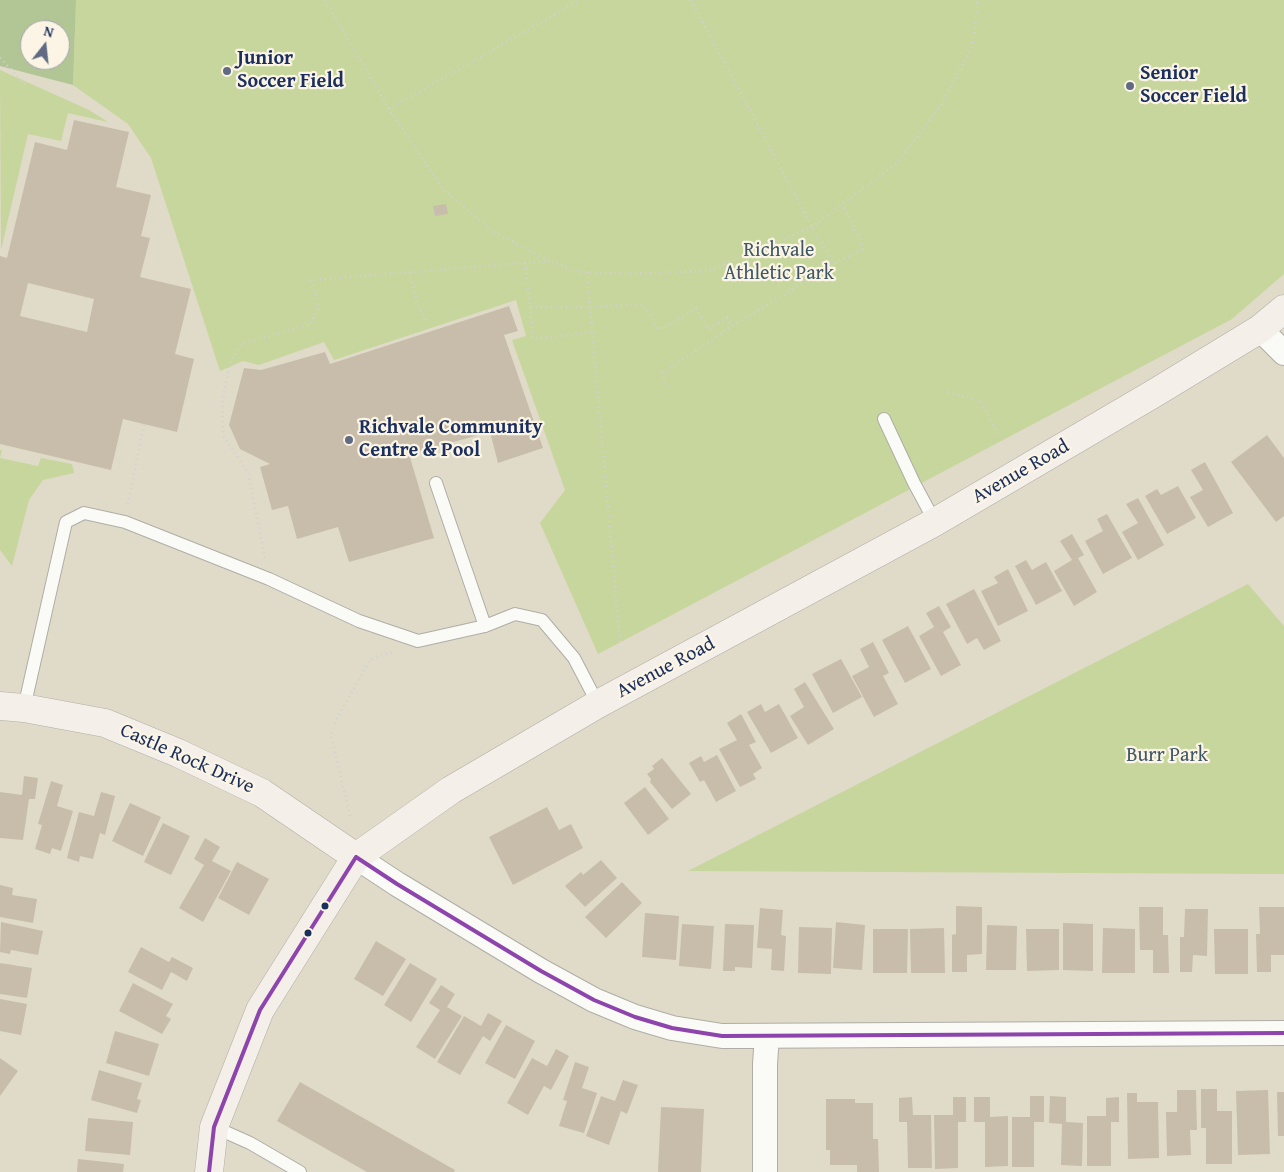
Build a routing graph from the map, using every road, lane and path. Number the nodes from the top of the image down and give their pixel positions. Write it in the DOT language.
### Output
graph roads {
  1 [pos="326,0"];
  2 [pos="580,0"];
  3 [pos="691,0"];
  4 [pos="978,0"];
  5 [pos="0,58"];
  6 [pos="25,84"];
  7 [pos="389,109"];
  8 [pos="842,204"];
  9 [pos="812,227"];
  10 [pos="550,261"];
  11 [pos="525,262"];
  12 [pos="834,264"];
  13 [pos="410,272"];
  14 [pos="587,272"];
  15 [pos="530,306"];
  16 [pos="591,307"];
  17 [pos="1284,308"];
  18 [pos="428,323"];
  19 [pos="732,326"];
  20 [pos="1260,329"];
  21 [pos="593,332"];
  22 [pos="1284,353"];
  23 [pos="668,387"];
  24 [pos="948,392"];
  25 [pos="884,419"];
  26 [pos="144,424"];
  27 [pos="999,437"];
  28 [pos="436,483"];
  29 [pos="125,522"];
  30 [pos="935,522"];
  31 [pos="269,579"];
  32 [pos="485,626"];
  33 [pos="398,634"];
  34 [pos="620,642"];
  35 [pos="598,704"];
  36 [pos="12,707"];
  37 [pos="350,816"];
  38 [pos="356,857"];
  39 [pos="1284,1033"];
  40 [pos="767,1036"];
  41 [pos="214,1127"];
  42 [pos="209,1172"];
  43 [pos="300,1172"];
  44 [pos="765,1172"];
  1 -- 7 [label="path"];
  2 -- 7 [label="path"];
  3 -- 9 [label="path"];
  4 -- 8 [label="path"];
  5 -- 6 [label="path"];
  7 -- 10 [label="path"];
  8 -- 9 [label="path"];
  8 -- 12 [label="path"];
  9 -- 12 [label="path"];
  9 -- 14 [label="path"];
  10 -- 11 [label="path"];
  10 -- 14 [label="path"];
  11 -- 13 [label="path"];
  11 -- 15 [label="path"];
  12 -- 19 [label="path"];
  13 -- 18 [label="path"];
  13 -- 31 [label="path"];
  14 -- 16 [label="path"];
  15 -- 16 [label="path"];
  15 -- 21 [label="path"];
  16 -- 19 [label="path"];
  16 -- 21 [label="path"];
  17 -- 20 [label="street, Avenue Road"];
  19 -- 23 [label="path"];
  20 -- 22 [label="street"];
  20 -- 30 [label="street, Avenue Road"];
  21 -- 34 [label="path"];
  24 -- 27 [label="path"];
  25 -- 30 [label="lane"];
  26 -- 29 [label="path"];
  28 -- 32 [label="lane"];
  29 -- 31 [label="lane"];
  29 -- 36 [label="lane"];
  30 -- 35 [label="street, Avenue Road"];
  31 -- 33 [label="lane"];
  32 -- 33 [label="lane"];
  32 -- 35 [label="lane"];
  33 -- 37 [label="path"];
  35 -- 38 [label="street, Avenue Road"];
  36 -- 38 [label="street, Castle Rock Drive"];
  38 -- 40 [label="street"];
  38 -- 41 [label="street, Avenue Road"];
  39 -- 40 [label="street"];
  40 -- 44 [label="street"];
  41 -- 42 [label="street, Avenue Road"];
  41 -- 43 [label="lane"];
}
